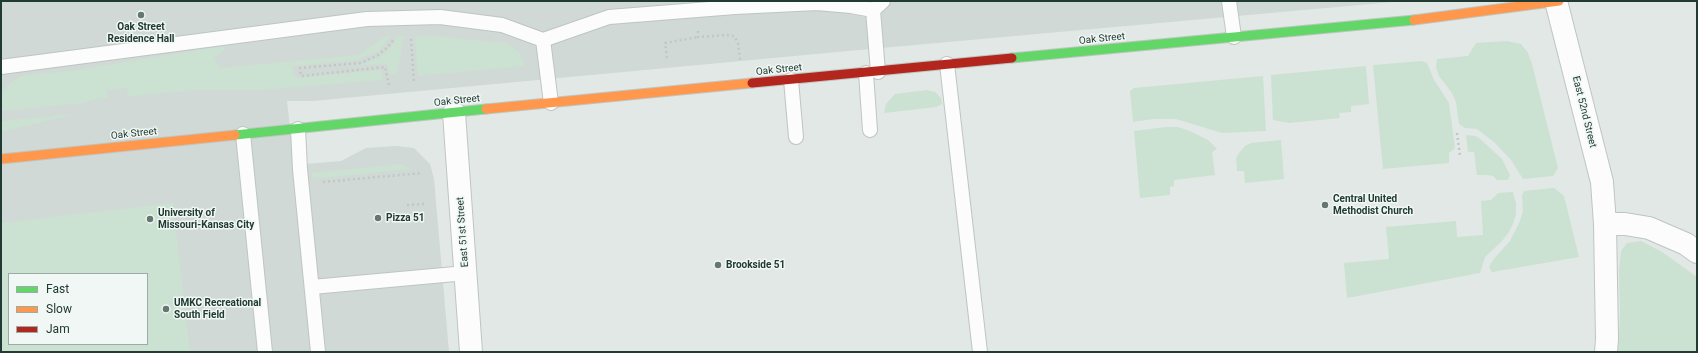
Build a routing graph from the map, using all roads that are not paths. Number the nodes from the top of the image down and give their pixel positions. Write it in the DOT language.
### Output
graph roads {
  1 [pos="1229,1"];
  2 [pos="1556,1"];
  3 [pos="1559,1"];
  4 [pos="878,6"];
  5 [pos="1476,7"];
  6 [pos="1234,37"];
  7 [pos="542,40"];
  8 [pos="947,64"];
  9 [pos="1,67"];
  10 [pos="872,72"];
  11 [pos="791,80"];
  12 [pos="551,103"];
  13 [pos="454,113"];
  14 [pos="298,129"];
  15 [pos="870,130"];
  16 [pos="243,134"];
  17 [pos="796,137"];
  18 [pos="1,159"];
  19 [pos="1605,224"];
  20 [pos="1697,252"];
  21 [pos="466,273"];
  22 [pos="312,287"];
  23 [pos="264,352"];
  24 [pos="318,352"];
  25 [pos="472,352"];
  26 [pos="980,352"];
  27 [pos="1606,352"];
  1 -- 6 [label="lane"];
  2 -- 3 [label="street, Oak Street"];
  2 -- 5 [label="street, Oak Street"];
  2 -- 19 [label="street, East 52nd Street"];
  4 -- 7 [label="lane"];
  4 -- 10 [label="lane"];
  5 -- 6 [label="street, Oak Street"];
  6 -- 8 [label="street, Oak Street"];
  7 -- 9 [label="lane"];
  7 -- 12 [label="lane"];
  8 -- 10 [label="street, Oak Street"];
  8 -- 26 [label="lane"];
  10 -- 11 [label="street, Oak Street"];
  10 -- 15 [label="lane"];
  11 -- 12 [label="street, Oak Street"];
  11 -- 17 [label="lane"];
  12 -- 13 [label="street, Oak Street"];
  13 -- 14 [label="street, Oak Street"];
  13 -- 21 [label="street, East 51st Street"];
  14 -- 16 [label="street, Oak Street"];
  14 -- 22 [label="lane"];
  16 -- 18 [label="street, Oak Street"];
  16 -- 23 [label="lane"];
  19 -- 20 [label="street"];
  19 -- 27 [label="street, East 52nd Street"];
  21 -- 22 [label="lane"];
  21 -- 25 [label="street, East 51st Street"];
  22 -- 24 [label="lane"];
}
